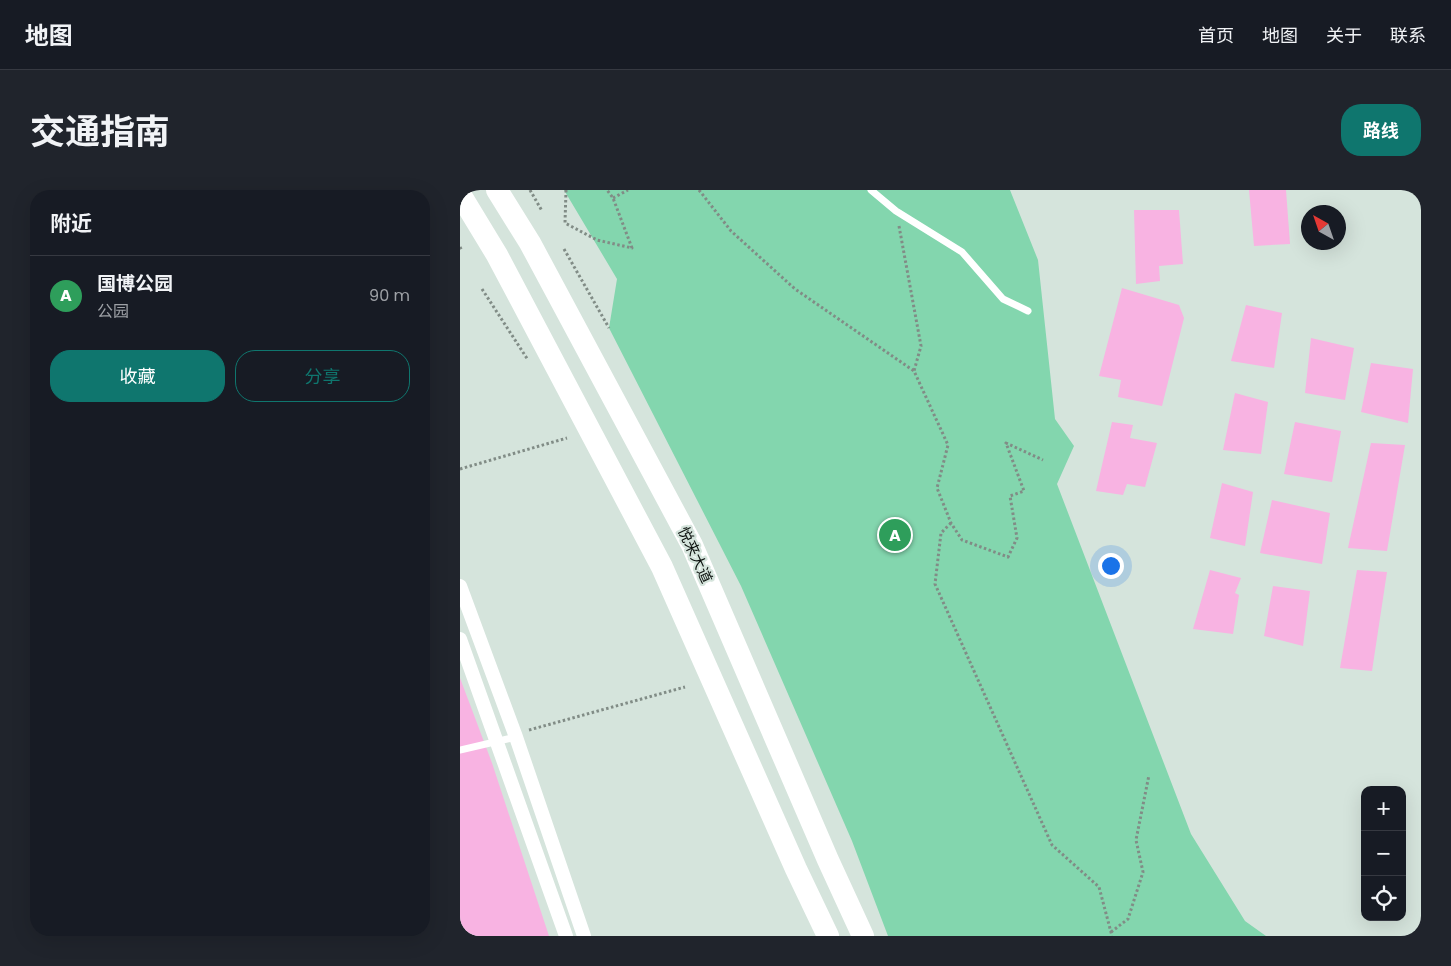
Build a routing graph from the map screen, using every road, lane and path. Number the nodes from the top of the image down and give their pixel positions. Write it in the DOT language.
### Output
graph roads {
  1 [pos="497,190"];
  2 [pos="530,190"];
  3 [pos="566,190"];
  4 [pos="607,190"];
  5 [pos="628,190"];
  6 [pos="698,190"];
  7 [pos="872,190"];
  8 [pos="460,194"];
  9 [pos="613,198"];
  10 [pos="542,211"];
  11 [pos="896,211"];
  12 [pos="564,249"];
  13 [pos="482,289"];
  14 [pos="1028,311"];
  15 [pos="609,328"];
  16 [pos="528,360"];
  17 [pos="914,371"];
  18 [pos="566,438"];
  19 [pos="1043,460"];
  20 [pos="460,469"];
  21 [pos="951,523"];
  22 [pos="460,586"];
  23 [pos="460,639"];
  24 [pos="685,687"];
  25 [pos="516,736"];
  26 [pos="497,741"];
  27 [pos="460,750"];
  28 [pos="1149,775"];
  29 [pos="1111,934"];
  30 [pos="566,936"];
  31 [pos="584,936"];
  32 [pos="828,936"];
  33 [pos="863,936"];
  1 -- 33 [label="main road, 悦来大道"];
  2 -- 10 [label="path"];
  3 -- 9 [label="path"];
  4 -- 9 [label="path"];
  5 -- 9 [label="path"];
  6 -- 17 [label="path"];
  7 -- 11 [label="lane"];
  8 -- 32 [label="main road"];
  11 -- 14 [label="lane"];
  11 -- 17 [label="path"];
  12 -- 15 [label="path"];
  13 -- 16 [label="path"];
  17 -- 21 [label="path"];
  18 -- 20 [label="path"];
  19 -- 21 [label="path"];
  21 -- 29 [label="path"];
  22 -- 25 [label="street"];
  23 -- 26 [label="street"];
  24 -- 25 [label="path"];
  25 -- 26 [label="lane"];
  25 -- 31 [label="street"];
  26 -- 27 [label="lane"];
  26 -- 30 [label="street"];
  28 -- 29 [label="path"];
}
